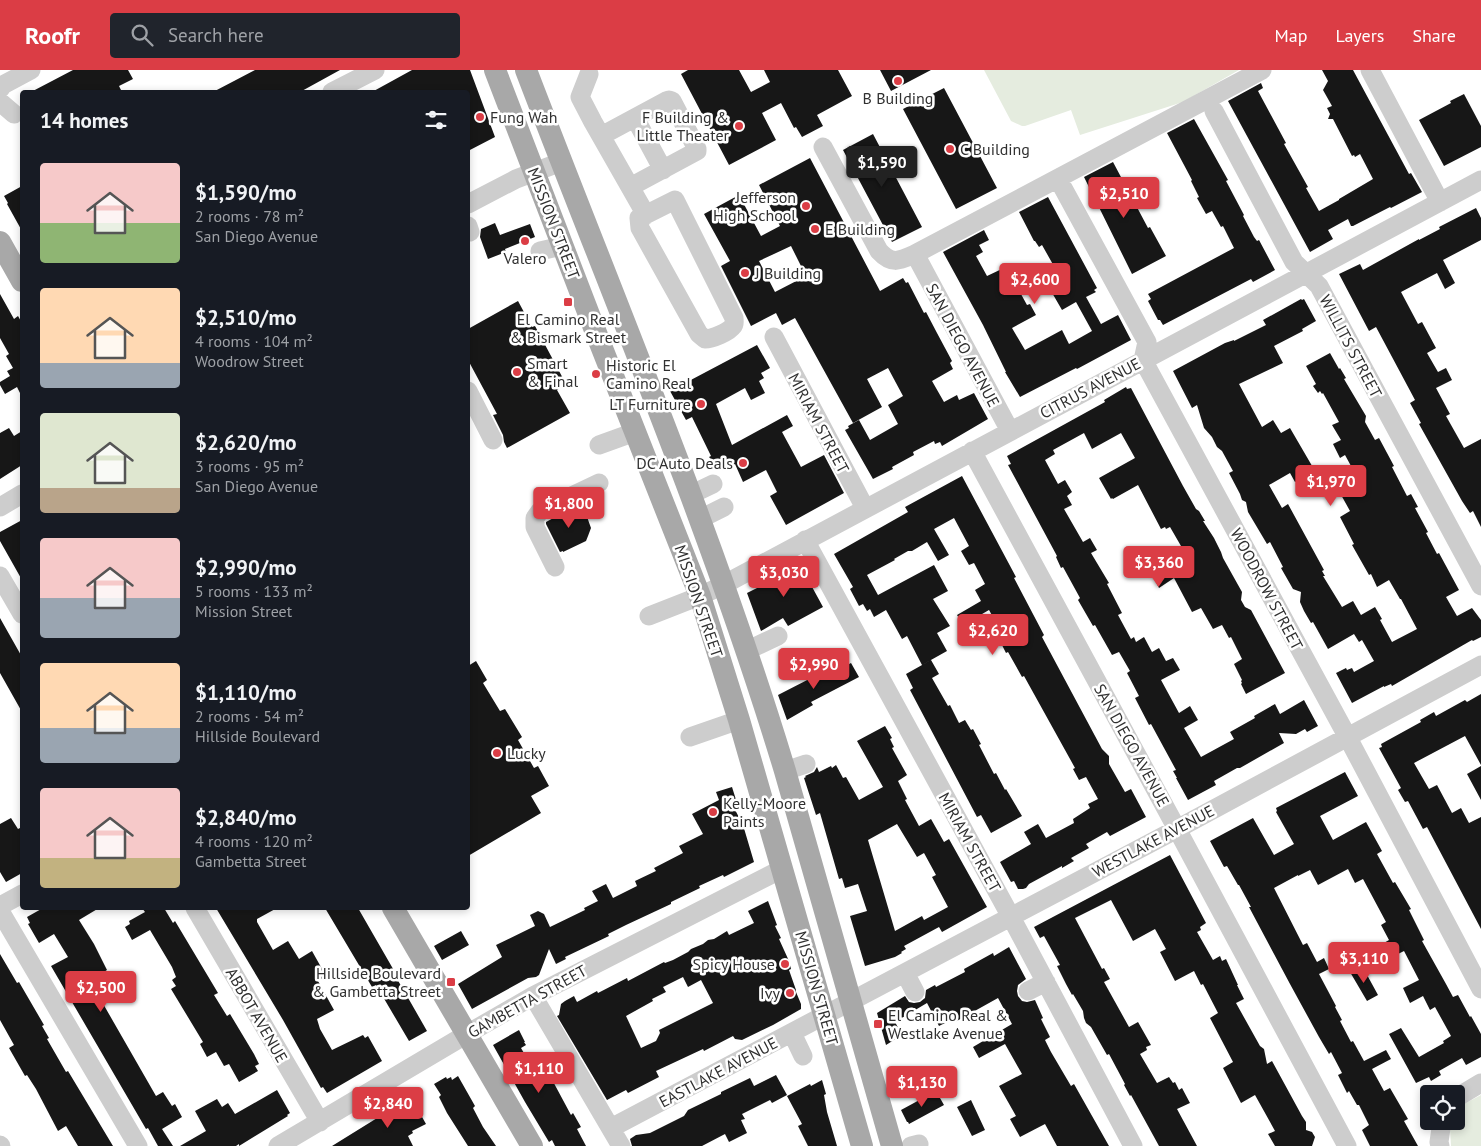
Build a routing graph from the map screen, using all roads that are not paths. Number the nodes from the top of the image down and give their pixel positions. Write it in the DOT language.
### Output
graph roads {
  1 [pos="31,70"];
  2 [pos="374,70"];
  3 [pos="495,70"];
  4 [pos="526,70"];
  5 [pos="1262,70"];
  6 [pos="1370,70"];
  7 [pos="589,74"];
  8 [pos="0,89"];
  9 [pos="336,90"];
  10 [pos="1214,111"];
  11 [pos="635,118"];
  12 [pos="601,136"];
  13 [pos="823,147"];
  14 [pos="561,162"];
  15 [pos="663,170"];
  16 [pos="535,172"];
  17 [pos="1481,180"];
  18 [pos="630,187"];
  19 [pos="1063,188"];
  20 [pos="470,202"];
  21 [pos="1440,202"];
  22 [pos="646,215"];
  23 [pos="0,242"];
  24 [pos="562,246"];
  25 [pos="540,251"];
  26 [pos="916,257"];
  27 [pos="19,268"];
  28 [pos="1305,273"];
  29 [pos="774,338"];
  30 [pos="1143,360"];
  31 [pos="470,394"];
  32 [pos="1010,431"];
  33 [pos="635,432"];
  34 [pos="493,440"];
  35 [pos="599,445"];
  36 [pos="972,451"];
  37 [pos="599,483"];
  38 [pos="713,484"];
  39 [pos="20,495"];
  40 [pos="690,495"];
  41 [pos="0,507"];
  42 [pos="724,507"];
  43 [pos="865,508"];
  44 [pos="700,519"];
  45 [pos="805,540"];
  46 [pos="555,567"];
  47 [pos="0,576"];
  48 [pos="723,584"];
  49 [pos="1481,586"];
  50 [pos="700,596"];
  51 [pos="20,611"];
  52 [pos="649,616"];
  53 [pos="778,636"];
  54 [pos="746,651"];
  55 [pos="1481,665"];
  56 [pos="739,720"];
  57 [pos="1347,736"];
  58 [pos="690,737"];
  59 [pos="1177,829"];
  60 [pos="782,869"];
  61 [pos="20,895"];
  62 [pos="0,906"];
  63 [pos="196,910"];
  64 [pos="394,910"];
  65 [pos="0,911"];
  66 [pos="1011,917"];
  67 [pos="905,973"];
  68 [pos="1046,982"];
  69 [pos="1481,989"];
  70 [pos="1028,991"];
  71 [pos="916,992"];
  72 [pos="533,996"];
  73 [pos="851,1002"];
  74 [pos="825,1016"];
  75 [pos="792,1033"];
  76 [pos="466,1034"];
  77 [pos="802,1056"];
  78 [pos="1481,1083"];
  79 [pos="1465,1093"];
  80 [pos="320,1122"];
  81 [pos="611,1128"];
  82 [pos="1441,1130"];
  83 [pos="138,1146"];
  84 [pos="278,1146"];
  85 [pos="532,1146"];
  86 [pos="622,1146"];
  87 [pos="862,1146"];
  88 [pos="892,1146"];
  89 [pos="1133,1146"];
  90 [pos="1347,1146"];
  91 [pos="1440,1146"];
  1 -- 8 [label="street"];
  2 -- 9 [label="street"];
  3 -- 16 [label="main road, MISSION STREET"];
  4 -- 14 [label="main road, MISSION STREET"];
  5 -- 26 [label="street"];
  6 -- 21 [label="street"];
  7 -- 12 [label="street"];
  10 -- 28 [label="street, WILLITS STREET"];
  11 -- 12 [label="street"];
  11 -- 15 [label="street"];
  11 -- 15 [label="street"];
  12 -- 18 [label="street"];
  13 -- 26 [label="street"];
  14 -- 16 [label="street"];
  14 -- 40 [label="main road, MISSION STREET"];
  15 -- 18 [label="street"];
  16 -- 20 [label="street"];
  16 -- 24 [label="main road, MISSION STREET"];
  17 -- 21 [label="street, CITRUS AVENUE"];
  18 -- 22 [label="street"];
  19 -- 30 [label="street"];
  21 -- 28 [label="street, CITRUS AVENUE"];
  22 -- 22 [label="street"];
  23 -- 27 [label="main road"];
  24 -- 25 [label="street"];
  24 -- 33 [label="main road, MISSION STREET"];
  26 -- 32 [label="street, SAN DIEGO AVENUE"];
  28 -- 30 [label="street, CITRUS AVENUE"];
  28 -- 49 [label="street, WILLITS STREET"];
  29 -- 43 [label="street, MIRIAM STREET"];
  30 -- 32 [label="street, CITRUS AVENUE"];
  30 -- 57 [label="street, WOODROW STREET"];
  31 -- 34 [label="street"];
  32 -- 36 [label="street, CITRUS AVENUE"];
  33 -- 35 [label="street"];
  33 -- 50 [label="main road, MISSION STREET"];
  36 -- 43 [label="street, CITRUS AVENUE"];
  36 -- 59 [label="street, SAN DIEGO AVENUE"];
  37 -- 46 [label="street"];
  38 -- 40 [label="street"];
  39 -- 41 [label="street"];
  40 -- 44 [label="main road, MISSION STREET"];
  42 -- 44 [label="street"];
  43 -- 45 [label="street, CITRUS AVENUE"];
  44 -- 48 [label="main road, MISSION STREET"];
  45 -- 48 [label="street, CITRUS AVENUE"];
  45 -- 66 [label="street, MIRIAM STREET"];
  47 -- 51 [label="street"];
  48 -- 50 [label="street, CITRUS AVENUE"];
  48 -- 54 [label="main road, MISSION STREET"];
  50 -- 52 [label="street, CITRUS AVENUE"];
  50 -- 56 [label="main road, MISSION STREET"];
  53 -- 54 [label="street"];
  54 -- 73 [label="main road, MISSION STREET"];
  55 -- 57 [label="street, WESTLAKE AVENUE"];
  56 -- 58 [label="street"];
  56 -- 60 [label="main road, MISSION STREET"];
  57 -- 59 [label="street, WESTLAKE AVENUE"];
  57 -- 69 [label="street, WOODROW STREET"];
  59 -- 66 [label="street, WESTLAKE AVENUE"];
  59 -- 90 [label="street, SAN DIEGO AVENUE"];
  60 -- 72 [label="street, GAMBETTA STREET"];
  60 -- 74 [label="main road, MISSION STREET"];
  61 -- 62 [label="street"];
  63 -- 80 [label="street, ABBOT AVENUE"];
  64 -- 76 [label="main road"];
  65 -- 83 [label="street"];
  66 -- 67 [label="street, WESTLAKE AVENUE"];
  66 -- 68 [label="street, MIRIAM STREET"];
  67 -- 71 [label="street"];
  67 -- 73 [label="street, WESTLAKE AVENUE"];
  68 -- 70 [label="street"];
  68 -- 89 [label="street, MIRIAM STREET"];
  72 -- 76 [label="street, GAMBETTA STREET"];
  72 -- 81 [label="street"];
  73 -- 74 [label="street, WESTLAKE AVENUE"];
  73 -- 88 [label="main road, MISSION STREET"];
  74 -- 75 [label="street, EASTLAKE AVENUE"];
  74 -- 87 [label="main road, MISSION STREET"];
  75 -- 77 [label="street"];
  75 -- 81 [label="street, EASTLAKE AVENUE"];
  76 -- 80 [label="street, GAMBETTA STREET"];
  76 -- 85 [label="main road"];
  78 -- 79 [label="street"];
  80 -- 84 [label="street, GAMBETTA STREET"];
  81 -- 86 [label="street"];
  82 -- 91 [label="street"];
}
